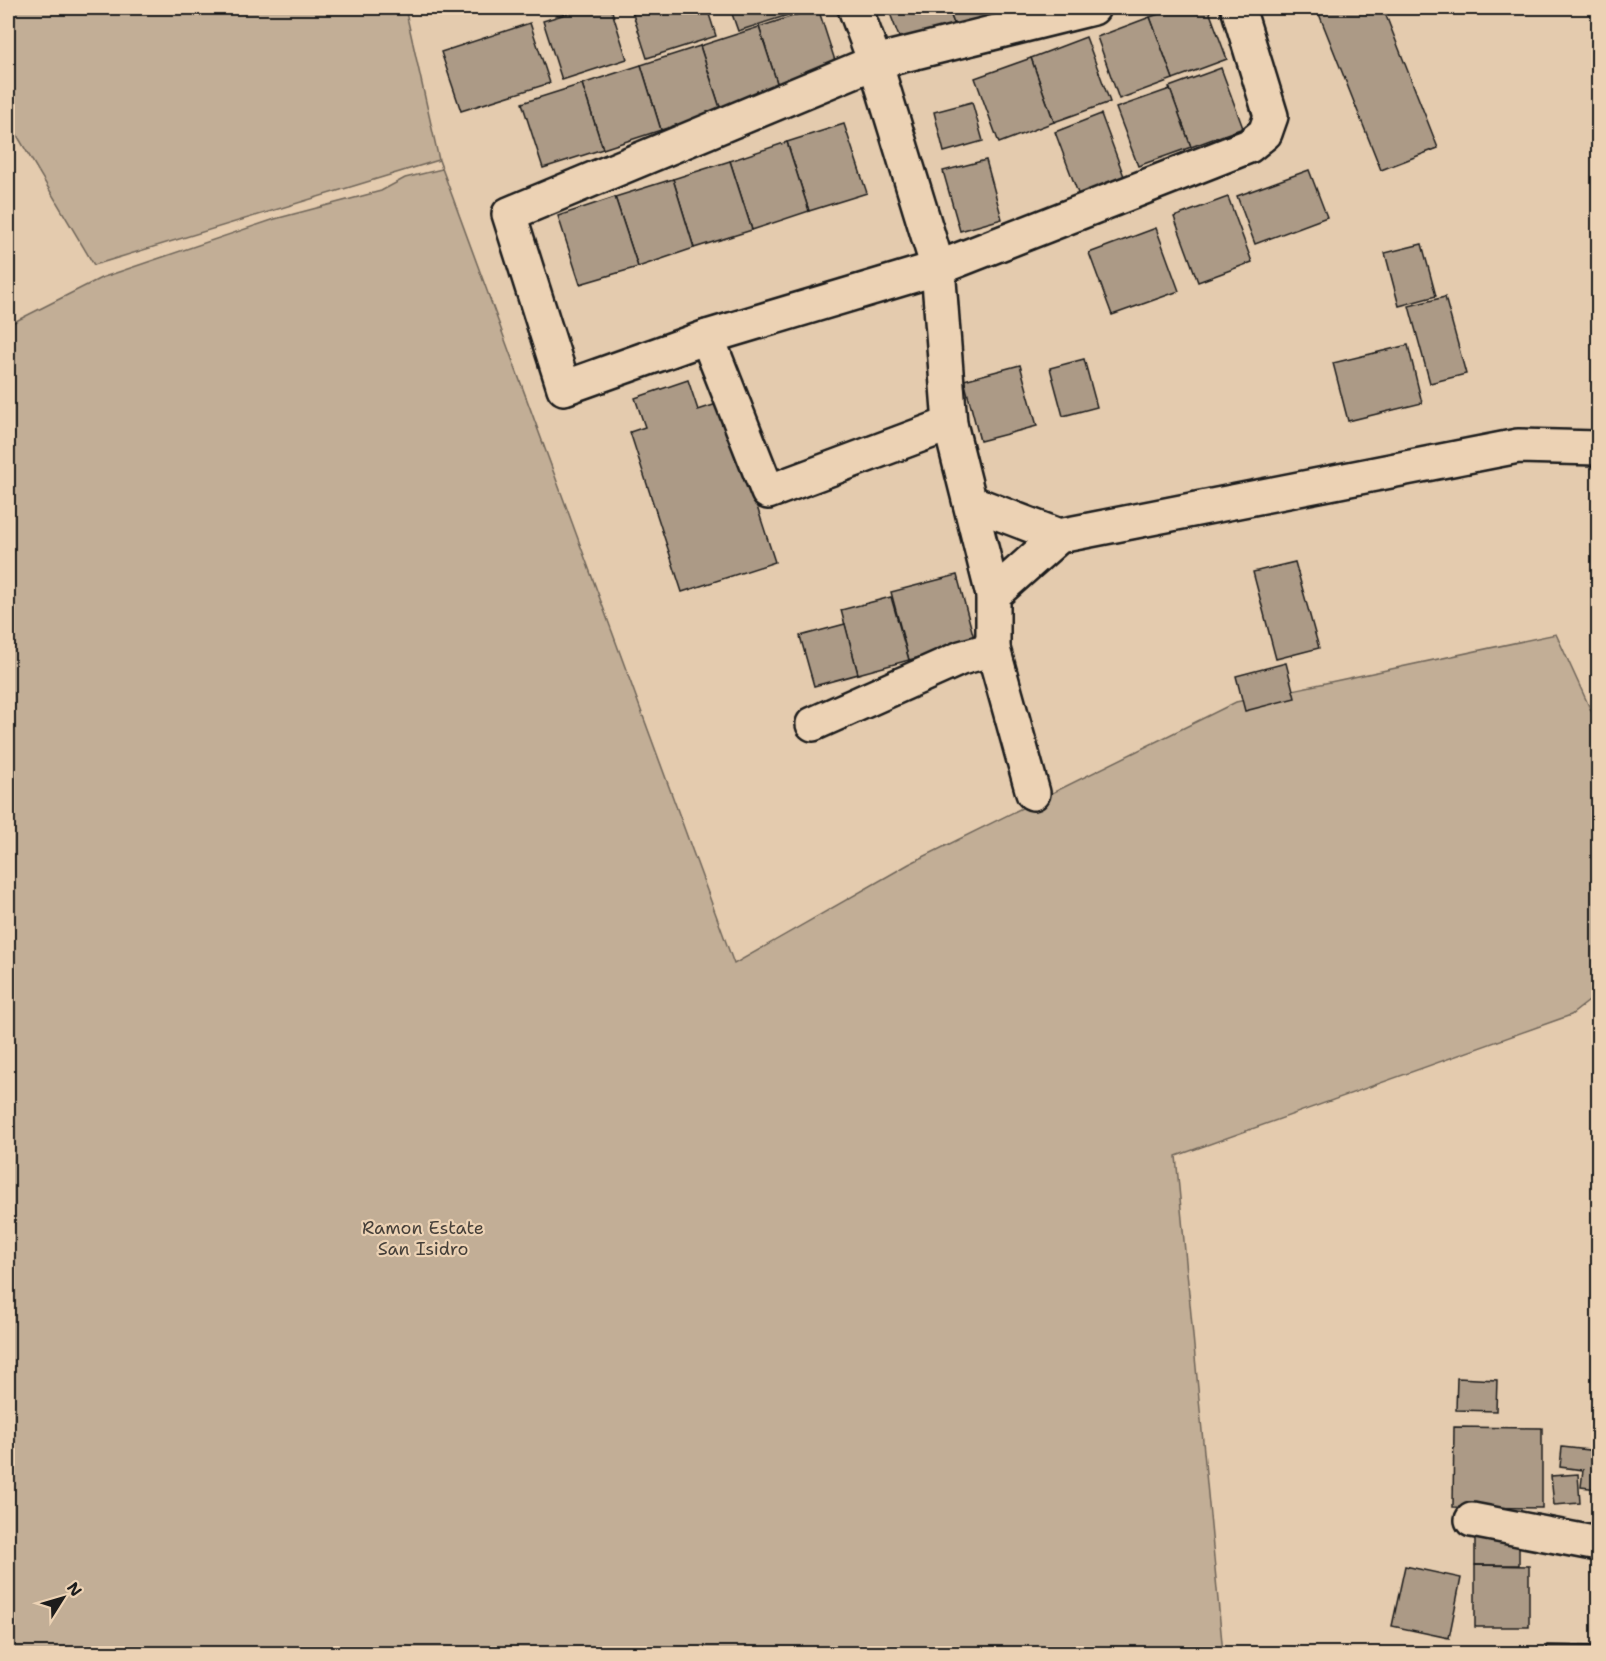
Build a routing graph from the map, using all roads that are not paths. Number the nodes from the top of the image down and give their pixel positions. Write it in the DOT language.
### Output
graph roads {
  1 [pos="855,8"];
  2 [pos="1093,8"];
  3 [pos="1238,8"];
  4 [pos="875,62"];
  5 [pos="938,268"];
  6 [pos="706,337"];
  7 [pos="950,424"];
  8 [pos="1599,448"];
  9 [pos="970,502"];
  10 [pos="1059,536"];
  11 [pos="993,595"];
  12 [pos="993,649"];
  13 [pos="813,724"];
  14 [pos="1033,793"];
  15 [pos="1472,1520"];
  16 [pos="1599,1544"];
  1 -- 4 [label="street"];
  2 -- 4 [label="street"];
  3 -- 5 [label="street"];
  4 -- 5 [label="street"];
  4 -- 6 [label="street"];
  5 -- 6 [label="street"];
  5 -- 7 [label="street"];
  6 -- 7 [label="street"];
  7 -- 9 [label="street"];
  8 -- 10 [label="street"];
  9 -- 10 [label="street"];
  9 -- 11 [label="street"];
  10 -- 11 [label="street"];
  11 -- 12 [label="street"];
  12 -- 13 [label="street"];
  12 -- 14 [label="street"];
  15 -- 16 [label="street"];
}
